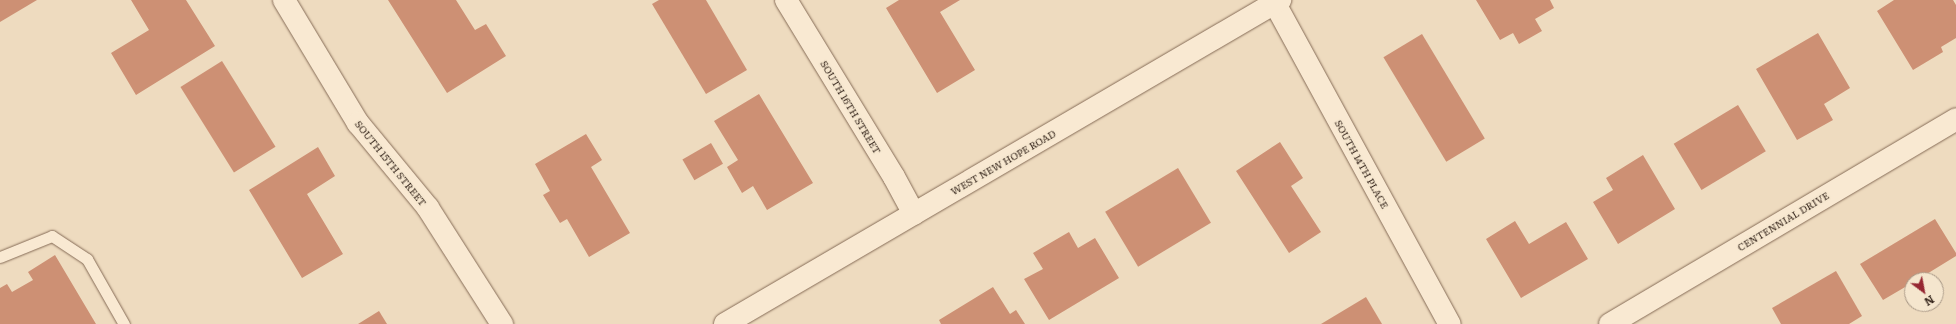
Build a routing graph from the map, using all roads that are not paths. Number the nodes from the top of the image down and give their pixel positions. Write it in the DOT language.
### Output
graph roads {
  1 [pos="284,0"];
  2 [pos="786,0"];
  3 [pos="1276,1"];
  4 [pos="1956,119"];
  5 [pos="914,214"];
  6 [pos="0,257"];
  7 [pos="124,324"];
  8 [pos="502,324"];
  9 [pos="725,324"];
  10 [pos="1450,324"];
  11 [pos="1610,324"];
  1 -- 8 [label="street, SOUTH 15TH STREET"];
  2 -- 5 [label="street, SOUTH 16TH STREET"];
  3 -- 5 [label="street, WEST NEW HOPE ROAD"];
  3 -- 10 [label="street, SOUTH 14TH PLACE"];
  4 -- 11 [label="street, CENTENNIAL DRIVE"];
  5 -- 9 [label="street, WEST NEW HOPE ROAD"];
  6 -- 7 [label="lane"];
}
